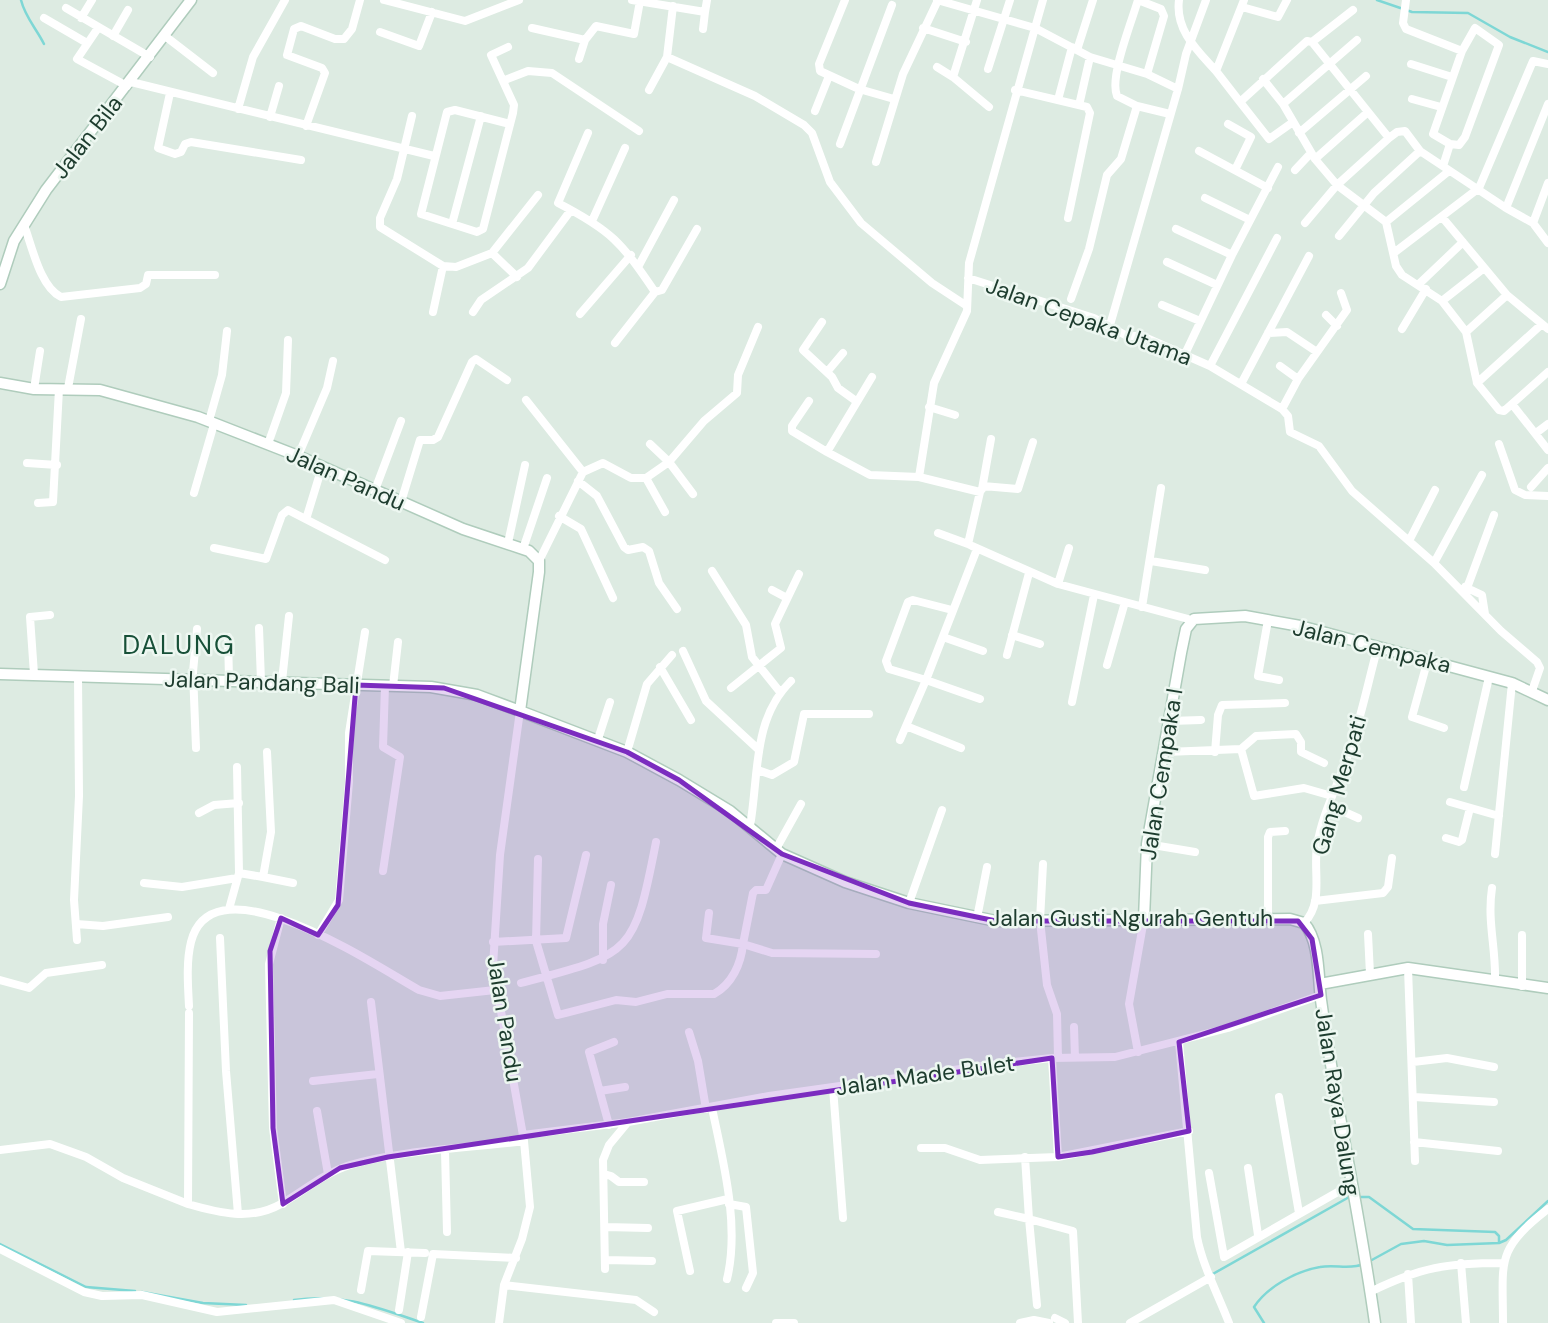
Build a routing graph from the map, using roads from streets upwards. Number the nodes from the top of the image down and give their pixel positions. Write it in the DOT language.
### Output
graph roads {
  1 [pos="92,0"];
  2 [pos="191,0"];
  3 [pos="285,0"];
  4 [pos="360,0"];
  5 [pos="384,0"];
  6 [pos="519,0"];
  7 [pos="636,0"];
  8 [pos="707,0"];
  9 [pos="845,0"];
  10 [pos="977,0"];
  11 [pos="1010,0"];
  12 [pos="1043,0"];
  13 [pos="1093,0"];
  14 [pos="1138,0"];
  15 [pos="1180,0"];
  16 [pos="1206,0"];
  17 [pos="1287,0"];
  18 [pos="941,1"];
  19 [pos="505,3"];
  20 [pos="1406,3"];
  21 [pos="417,4"];
  22 [pos="668,4"];
  23 [pos="1243,4"];
  24 [pos="892,5"];
  25 [pos="66,8"];
  26 [pos="974,9"];
  27 [pos="128,10"];
  28 [pos="1353,10"];
  29 [pos="432,12"];
  30 [pos="705,12"];
  31 [pos="44,18"];
  32 [pos="81,18"];
  33 [pos="1005,18"];
  34 [pos="99,28"];
  35 [pos="923,28"];
  36 [pos="1035,28"];
  37 [pos="532,29"];
  38 [pos="703,29"];
  39 [pos="380,32"];
  40 [pos="113,36"];
  41 [pos="165,36"];
  42 [pos="585,40"];
  43 [pos="1357,40"];
  44 [pos="966,41"];
  45 [pos="1312,42"];
  46 [pos="87,43"];
  47 [pos="508,47"];
  48 [pos="1189,47"];
  49 [pos="1074,49"];
  50 [pos="1462,51"];
  51 [pos="150,57"];
  52 [pos="667,57"];
  53 [pos="1090,57"];
  54 [pos="579,59"];
  55 [pos="1330,64"];
  56 [pos="1411,64"];
  57 [pos="1548,64"];
  58 [pos="1119,65"];
  59 [pos="937,67"];
  60 [pos="988,69"];
  61 [pos="1216,71"];
  62 [pos="213,73"];
  63 [pos="1147,74"];
  64 [pos="829,76"];
  65 [pos="1366,76"];
  66 [pos="953,77"];
  67 [pos="1452,77"];
  68 [pos="1263,79"];
  69 [pos="505,80"];
  70 [pos="129,84"];
  71 [pos="279,86"];
  72 [pos="859,89"];
  73 [pos="1178,89"];
  74 [pos="649,90"];
  75 [pos="1016,90"];
  76 [pos="1351,90"];
  77 [pos="170,93"];
  78 [pos="1059,96"];
  79 [pos="894,99"];
  80 [pos="1412,99"];
  81 [pos="1080,101"];
  82 [pos="1240,102"];
  83 [pos="1283,104"];
  84 [pos="1548,104"];
  85 [pos="1136,106"];
  86 [pos="989,107"];
  87 [pos="1441,107"];
  88 [pos="238,109"];
  89 [pos="815,111"];
  90 [pos="1368,112"];
  91 [pos="1170,114"];
  92 [pos="412,116"];
  93 [pos="481,116"];
  94 [pos="270,117"];
  95 [pos="1293,122"];
  96 [pos="510,124"];
  97 [pos="1228,124"];
  98 [pos="306,126"];
  99 [pos="639,131"];
  100 [pos="1299,132"];
  101 [pos="588,133"];
  102 [pos="1389,138"];
  103 [pos="841,144"];
  104 [pos="1450,145"];
  105 [pos="625,148"];
  106 [pos="405,149"];
  107 [pos="1420,150"];
  108 [pos="1199,151"];
  109 [pos="434,156"];
  110 [pos="1312,157"];
  111 [pos="301,160"];
  112 [pos="876,162"];
  113 [pos="1278,167"];
  114 [pos="1446,168"];
  115 [pos="1235,170"];
  116 [pos="1295,170"];
  117 [pos="1548,183"];
  118 [pos="1337,185"];
  119 [pos="1268,188"];
  120 [pos="1479,188"];
  121 [pos="538,195"];
  122 [pos="1205,198"];
  123 [pos="674,200"];
  124 [pos="1544,205"];
  125 [pos="1362,206"];
  126 [pos="1506,208"];
  127 [pos="571,209"];
  128 [pos="1443,217"];
  129 [pos="1068,218"];
  130 [pos="1250,220"];
  131 [pos="592,221"];
  132 [pos="1386,222"];
  133 [pos="1306,223"];
  134 [pos="1534,223"];
  135 [pos="452,224"];
  136 [pos="24,225"];
  137 [pos="697,229"];
  138 [pos="1176,229"];
  139 [pos="1339,236"];
  140 [pos="1277,239"];
  141 [pos="1463,242"];
  142 [pos="1548,243"];
  143 [pos="1395,252"];
  144 [pos="492,253"];
  145 [pos="631,255"];
  146 [pos="1232,255"];
  147 [pos="1309,256"];
  148 [pos="1167,262"];
  149 [pos="443,266"];
  150 [pos="638,267"];
  151 [pos="1484,268"];
  152 [pos="215,275"];
  153 [pos="517,277"];
  154 [pos="968,278"];
  155 [pos="0,284"];
  156 [pos="1217,285"];
  157 [pos="1422,286"];
  158 [pos="655,292"];
  159 [pos="1341,293"];
  160 [pos="1507,295"];
  161 [pos="1071,299"];
  162 [pos="1442,301"];
  163 [pos="1162,305"];
  164 [pos="967,306"];
  165 [pos="433,312"];
  166 [pos="473,312"];
  167 [pos="580,314"];
  168 [pos="1326,315"];
  169 [pos="81,319"];
  170 [pos="1200,321"];
  171 [pos="822,322"];
  172 [pos="1110,325"];
  173 [pos="1338,326"];
  174 [pos="758,327"];
  175 [pos="1545,327"];
  176 [pos="1402,328"];
  177 [pos="227,331"];
  178 [pos="1466,331"];
  179 [pos="1268,333"];
  180 [pos="288,340"];
  181 [pos="615,342"];
  182 [pos="40,351"];
  183 [pos="1317,352"];
  184 [pos="843,353"];
  185 [pos="1185,354"];
  186 [pos="333,361"];
  187 [pos="1210,366"];
  188 [pos="1280,366"];
  189 [pos="827,372"];
  190 [pos="1548,372"];
  191 [pos="872,377"];
  192 [pos="1298,379"];
  193 [pos="507,380"];
  194 [pos="0,383"];
  195 [pos="1477,383"];
  196 [pos="1241,384"];
  197 [pos="34,388"];
  198 [pos="64,389"];
  199 [pos="526,400"];
  200 [pos="809,401"];
  201 [pos="856,401"];
  202 [pos="1512,404"];
  203 [pos="929,407"];
  204 [pos="1282,409"];
  205 [pos="955,415"];
  206 [pos="401,421"];
  207 [pos="211,422"];
  208 [pos="1548,424"];
  209 [pos="1536,433"];
  210 [pos="991,439"];
  211 [pos="1033,442"];
  212 [pos="268,444"];
  213 [pos="650,444"];
  214 [pos="1499,444"];
  215 [pos="828,449"];
  216 [pos="1548,450"];
  217 [pos="298,456"];
  218 [pos="668,461"];
  219 [pos="27,463"];
  220 [pos="57,465"];
  221 [pos="525,465"];
  222 [pos="322,467"];
  223 [pos="1548,468"];
  224 [pos="583,472"];
  225 [pos="1482,475"];
  226 [pos="919,477"];
  227 [pos="547,478"];
  228 [pos="646,478"];
  229 [pos="578,481"];
  230 [pos="1531,487"];
  231 [pos="1161,488"];
  232 [pos="981,489"];
  233 [pos="1434,489"];
  234 [pos="374,490"];
  235 [pos="194,493"];
  236 [pos="693,494"];
  237 [pos="1548,496"];
  238 [pos="401,502"];
  239 [pos="38,503"];
  240 [pos="665,512"];
  241 [pos="1494,515"];
  242 [pos="307,516"];
  243 [pos="559,516"];
  244 [pos="938,533"];
  245 [pos="1409,541"];
  246 [pos="509,544"];
  247 [pos="968,544"];
  248 [pos="214,548"];
  249 [pos="1069,548"];
  250 [pos="523,549"];
  251 [pos="977,549"];
  252 [pos="385,560"];
  253 [pos="539,561"];
  254 [pos="1151,561"];
  255 [pos="1434,563"];
  256 [pos="1205,570"];
  257 [pos="712,571"];
  258 [pos="1029,573"];
  259 [pos="799,574"];
  260 [pos="1454,583"];
  261 [pos="1058,584"];
  262 [pos="1467,588"];
  263 [pos="772,590"];
  264 [pos="1094,595"];
  265 [pos="613,598"];
  266 [pos="787,598"];
  267 [pos="1125,602"];
  268 [pos="1142,607"];
  269 [pos="677,609"];
  270 [pos="952,610"];
  271 [pos="1485,614"];
  272 [pos="50,615"];
  273 [pos="289,616"];
  274 [pos="1268,620"];
  275 [pos="1189,625"];
  276 [pos="259,628"];
  277 [pos="197,629"];
  278 [pos="365,632"];
  279 [pos="1012,635"];
  280 [pos="228,637"];
  281 [pos="943,637"];
  282 [pos="398,642"];
  283 [pos="1040,644"];
  284 [pos="1378,646"];
  285 [pos="684,651"];
  286 [pos="983,651"];
  287 [pos="671,655"];
  288 [pos="1007,655"];
  289 [pos="1428,659"];
  290 [pos="1107,665"];
  291 [pos="660,667"];
  292 [pos="759,667"];
  293 [pos="0,674"];
  294 [pos="34,674"];
  295 [pos="78,676"];
  296 [pos="1489,677"];
  297 [pos="229,679"];
  298 [pos="194,680"];
  299 [pos="926,680"];
  300 [pos="1279,680"];
  301 [pos="261,681"];
  302 [pos="282,681"];
  303 [pos="791,681"];
  304 [pos="1512,683"];
  305 [pos="356,685"];
  306 [pos="389,686"];
  307 [pos="731,688"];
  308 [pos="1532,691"];
  309 [pos="780,692"];
  310 [pos="979,699"];
  311 [pos="1548,700"];
  312 [pos="610,702"];
  313 [pos="1072,702"];
  314 [pos="1285,703"];
  315 [pos="522,712"];
  316 [pos="869,714"];
  317 [pos="691,720"];
  318 [pos="1201,720"];
  319 [pos="1170,721"];
  320 [pos="906,726"];
  321 [pos="1444,728"];
  322 [pos="598,739"];
  323 [pos="900,740"];
  324 [pos="196,748"];
  325 [pos="961,748"];
  326 [pos="1241,749"];
  327 [pos="759,750"];
  328 [pos="267,751"];
  329 [pos="627,752"];
  330 [pos="1166,752"];
  331 [pos="1215,752"];
  332 [pos="1324,763"];
  333 [pos="237,767"];
  334 [pos="758,770"];
  335 [pos="1464,787"];
  336 [pos="1331,800"];
  337 [pos="1450,802"];
  338 [pos="239,803"];
  339 [pos="801,804"];
  340 [pos="1470,808"];
  341 [pos="942,810"];
  342 [pos="199,813"];
  343 [pos="1499,816"];
  344 [pos="1358,818"];
  345 [pos="750,826"];
  346 [pos="1285,831"];
  347 [pos="1446,838"];
  348 [pos="656,842"];
  349 [pos="1147,844"];
  350 [pos="779,852"];
  351 [pos="1195,852"];
  352 [pos="1495,854"];
  353 [pos="586,855"];
  354 [pos="1392,858"];
  355 [pos="538,859"];
  356 [pos="1044,864"];
  357 [pos="988,867"];
  358 [pos="383,871"];
  359 [pos="238,876"];
  360 [pos="263,877"];
  361 [pos="144,883"];
  362 [pos="293,883"];
  363 [pos="611,885"];
  364 [pos="1492,888"];
  365 [pos="1315,901"];
  366 [pos="909,903"];
  367 [pos="229,909"];
  368 [pos="709,913"];
  369 [pos="168,917"];
  370 [pos="281,918"];
  371 [pos="977,918"];
  372 [pos="1144,919"];
  373 [pos="1268,919"];
  374 [pos="1040,920"];
  375 [pos="1304,923"];
  376 [pos="76,924"];
  377 [pos="1368,934"];
  378 [pos="318,935"];
  379 [pos="1522,935"];
  380 [pos="220,938"];
  381 [pos="77,940"];
  382 [pos="536,941"];
  383 [pos="493,942"];
  384 [pos="743,944"];
  385 [pos="876,954"];
  386 [pos="603,960"];
  387 [pos="102,965"];
  388 [pos="1408,968"];
  389 [pos="1370,974"];
  390 [pos="544,976"];
  391 [pos="0,980"];
  392 [pos="1495,980"];
  393 [pos="521,983"];
  394 [pos="1522,986"];
  395 [pos="1548,988"];
  396 [pos="1320,989"];
  397 [pos="495,990"];
  398 [pos="371,1002"];
  399 [pos="1074,1027"];
  400 [pos="689,1032"];
  401 [pos="614,1042"];
  402 [pos="1179,1042"];
  403 [pos="1138,1052"];
  404 [pos="1055,1057"];
  405 [pos="1075,1058"];
  406 [pos="1413,1062"];
  407 [pos="1494,1068"];
  408 [pos="378,1074"];
  409 [pos="313,1081"];
  410 [pos="625,1087"];
  411 [pos="833,1088"];
  412 [pos="600,1091"];
  413 [pos="1279,1097"];
  414 [pos="1414,1097"];
  415 [pos="1494,1102"];
  416 [pos="709,1108"];
  417 [pos="317,1111"];
  418 [pos="628,1122"];
  419 [pos="609,1125"];
  420 [pos="1189,1131"];
  421 [pos="524,1138"];
  422 [pos="1414,1142"];
  423 [pos="921,1148"];
  424 [pos="0,1150"];
  425 [pos="445,1151"];
  426 [pos="1498,1151"];
  427 [pos="388,1157"];
  428 [pos="1025,1157"];
  429 [pos="1058,1157"];
  430 [pos="1415,1161"];
  431 [pos="1248,1168"];
  432 [pos="1209,1173"];
  433 [pos="328,1174"];
  434 [pos="604,1174"];
  435 [pos="644,1182"];
  436 [pos="1350,1185"];
  437 [pos="729,1202"];
  438 [pos="283,1203"];
  439 [pos="188,1204"];
  440 [pos="1548,1209"];
  441 [pos="998,1212"];
  442 [pos="1299,1213"];
  443 [pos="238,1214"];
  444 [pos="843,1218"];
  445 [pos="1029,1219"];
  446 [pos="605,1227"];
  447 [pos="648,1228"];
  448 [pos="447,1232"];
  449 [pos="1258,1235"];
  450 [pos="0,1249"];
  451 [pos="405,1252"];
  452 [pos="425,1253"];
  453 [pos="516,1258"];
  454 [pos="652,1261"];
  455 [pos="1461,1263"];
  456 [pos="1503,1263"];
  457 [pos="690,1271"];
  458 [pos="1408,1274"];
  459 [pos="1211,1277"];
  460 [pos="727,1279"];
  461 [pos="504,1285"];
  462 [pos="746,1288"];
  463 [pos="361,1290"];
  464 [pos="1370,1292"];
  465 [pos="1037,1305"];
  466 [pos="400,1310"];
  467 [pos="654,1312"];
  468 [pos="421,1317"];
  469 [pos="1052,1321"];
  470 [pos="401,1323"];
  471 [pos="499,1323"];
  472 [pos="776,1323"];
  473 [pos="794,1323"];
  474 [pos="1020,1323"];
  475 [pos="1065,1323"];
  476 [pos="1078,1323"];
  477 [pos="1130,1323"];
  478 [pos="1229,1323"];
  479 [pos="1375,1323"];
  480 [pos="1412,1323"];
  481 [pos="1466,1323"];
  482 [pos="1503,1323"];
  1 -- 32 [label="street"];
  2 -- 41 [label="street, Jalan Bila"];
  3 -- 88 [label="street"];
  4 -- 98 [label="street"];
  5 -- 21 [label="street"];
  6 -- 19 [label="street"];
  7 -- 22 [label="street"];
  7 -- 42 [label="street"];
  8 -- 30 [label="street"];
  9 -- 64 [label="street"];
  10 -- 26 [label="street"];
  11 -- 33 [label="street"];
  12 -- 36 [label="street"];
  13 -- 49 [label="street"];
  14 -- 58 [label="street"];
  14 -- 63 [label="street"];
  15 -- 48 [label="street"];
  16 -- 48 [label="street"];
  17 -- 23 [label="street"];
  18 -- 26 [label="street"];
  18 -- 35 [label="street"];
  19 -- 29 [label="street"];
  20 -- 50 [label="street"];
  21 -- 29 [label="street"];
  22 -- 30 [label="street"];
  22 -- 52 [label="street"];
  23 -- 61 [label="street"];
  24 -- 72 [label="street"];
  25 -- 32 [label="street"];
  26 -- 33 [label="street"];
  26 -- 44 [label="street"];
  27 -- 40 [label="street"];
  28 -- 45 [label="street"];
  29 -- 39 [label="street"];
  30 -- 38 [label="street"];
  31 -- 46 [label="street"];
  32 -- 34 [label="street"];
  33 -- 36 [label="street"];
  33 -- 60 [label="street"];
  34 -- 40 [label="street"];
  34 -- 46 [label="street"];
  35 -- 44 [label="street"];
  35 -- 79 [label="street"];
  36 -- 49 [label="street"];
  36 -- 75 [label="street"];
  37 -- 42 [label="street"];
  40 -- 51 [label="street"];
  41 -- 51 [label="street, Jalan Bila"];
  41 -- 62 [label="street"];
  42 -- 54 [label="street"];
  43 -- 55 [label="street"];
  44 -- 66 [label="street"];
  45 -- 55 [label="street"];
  45 -- 68 [label="street"];
  46 -- 70 [label="street"];
  47 -- 69 [label="street"];
  48 -- 61 [label="street"];
  48 -- 73 [label="street"];
  49 -- 53 [label="street"];
  49 -- 78 [label="street"];
  50 -- 67 [label="street"];
  50 -- 104 [label="street"];
  51 -- 70 [label="street, Jalan Bila"];
  52 -- 74 [label="street"];
  52 -- 164 [label="street"];
  53 -- 58 [label="street"];
  53 -- 81 [label="street"];
  55 -- 76 [label="street"];
  55 -- 83 [label="street"];
  56 -- 67 [label="street"];
  57 -- 120 [label="street"];
  58 -- 63 [label="street"];
  58 -- 85 [label="street"];
  59 -- 66 [label="street"];
  61 -- 82 [label="street"];
  63 -- 73 [label="street"];
  64 -- 72 [label="street"];
  64 -- 89 [label="street"];
  65 -- 76 [label="street"];
  66 -- 86 [label="street"];
  67 -- 87 [label="street"];
  68 -- 82 [label="street"];
  68 -- 83 [label="street"];
  69 -- 96 [label="street"];
  69 -- 99 [label="street"];
  70 -- 77 [label="street"];
  70 -- 136 [label="street, Jalan Bila"];
  71 -- 94 [label="street"];
  72 -- 79 [label="street"];
  72 -- 103 [label="street"];
  73 -- 91 [label="street"];
  75 -- 129 [label="street"];
  75 -- 154 [label="street"];
  76 -- 90 [label="street"];
  76 -- 100 [label="street"];
  77 -- 88 [label="street"];
  77 -- 111 [label="street"];
  79 -- 112 [label="street"];
  80 -- 87 [label="street"];
  82 -- 95 [label="street"];
  83 -- 95 [label="street"];
  84 -- 126 [label="street"];
  85 -- 91 [label="street"];
  85 -- 161 [label="street"];
  87 -- 104 [label="street"];
  88 -- 94 [label="street"];
  90 -- 102 [label="street"];
  90 -- 110 [label="street"];
  91 -- 172 [label="street"];
  92 -- 106 [label="street"];
  93 -- 96 [label="street"];
  93 -- 109 [label="street"];
  93 -- 135 [label="street"];
  94 -- 98 [label="street"];
  95 -- 100 [label="street"];
  96 -- 135 [label="street"];
  97 -- 115 [label="street"];
  98 -- 106 [label="street"];
  100 -- 110 [label="street"];
  101 -- 127 [label="street"];
  102 -- 107 [label="street"];
  102 -- 118 [label="street"];
  104 -- 114 [label="street"];
  105 -- 131 [label="street"];
  106 -- 109 [label="street"];
  106 -- 149 [label="street"];
  107 -- 114 [label="street"];
  107 -- 125 [label="street"];
  108 -- 115 [label="street"];
  109 -- 135 [label="street"];
  110 -- 116 [label="street"];
  110 -- 118 [label="street"];
  113 -- 119 [label="street"];
  114 -- 120 [label="street"];
  114 -- 132 [label="street"];
  115 -- 119 [label="street"];
  117 -- 124 [label="street"];
  118 -- 125 [label="street"];
  118 -- 133 [label="street"];
  119 -- 130 [label="street"];
  120 -- 126 [label="street"];
  120 -- 128 [label="street"];
  121 -- 144 [label="street"];
  122 -- 130 [label="street"];
  123 -- 150 [label="street"];
  124 -- 134 [label="street"];
  125 -- 132 [label="street"];
  125 -- 139 [label="street"];
  126 -- 134 [label="street"];
  127 -- 131 [label="street"];
  127 -- 153 [label="street"];
  128 -- 141 [label="street"];
  128 -- 143 [label="street"];
  130 -- 146 [label="street"];
  131 -- 145 [label="street"];
  132 -- 143 [label="street"];
  134 -- 142 [label="street"];
  136 -- 152 [label="street"];
  136 -- 155 [label="street, Jalan Bila"];
  137 -- 158 [label="street"];
  138 -- 146 [label="street"];
  140 -- 187 [label="street"];
  141 -- 151 [label="street"];
  141 -- 157 [label="street"];
  143 -- 157 [label="street"];
  144 -- 149 [label="street"];
  144 -- 153 [label="street"];
  145 -- 150 [label="street"];
  145 -- 167 [label="street"];
  146 -- 156 [label="street"];
  147 -- 179 [label="street"];
  148 -- 156 [label="street"];
  149 -- 165 [label="street"];
  150 -- 158 [label="street"];
  151 -- 160 [label="street"];
  151 -- 162 [label="street"];
  153 -- 166 [label="street"];
  154 -- 164 [label="street"];
  154 -- 172 [label="street, Jalan Cepaka Utama"];
  156 -- 170 [label="street"];
  157 -- 162 [label="street"];
  157 -- 176 [label="street"];
  158 -- 181 [label="street"];
  159 -- 173 [label="street"];
  160 -- 175 [label="street"];
  160 -- 178 [label="street"];
  162 -- 178 [label="street"];
  163 -- 170 [label="street"];
  164 -- 203 [label="street"];
  168 -- 173 [label="street"];
  169 -- 198 [label="street"];
  170 -- 185 [label="street"];
  171 -- 189 [label="street"];
  172 -- 185 [label="street, Jalan Cepaka Utama"];
  173 -- 183 [label="street"];
  174 -- 218 [label="street"];
  175 -- 195 [label="street"];
  177 -- 207 [label="street"];
  178 -- 195 [label="street"];
  179 -- 183 [label="street"];
  179 -- 196 [label="street"];
  180 -- 212 [label="street"];
  182 -- 197 [label="street"];
  183 -- 192 [label="street"];
  184 -- 189 [label="street"];
  185 -- 187 [label="street, Jalan Cepaka Utama"];
  186 -- 217 [label="street"];
  187 -- 196 [label="street, Jalan Cepaka Utama"];
  188 -- 192 [label="street"];
  189 -- 201 [label="street"];
  190 -- 202 [label="street"];
  191 -- 201 [label="street"];
  192 -- 204 [label="street"];
  193 -- 238 [label="street"];
  194 -- 197 [label="street, Jalan Pandu"];
  195 -- 202 [label="street"];
  196 -- 204 [label="street, Jalan Cepaka Utama"];
  197 -- 198 [label="street, Jalan Pandu"];
  198 -- 207 [label="street, Jalan Pandu"];
  198 -- 220 [label="street"];
  199 -- 224 [label="street"];
  200 -- 215 [label="street"];
  201 -- 215 [label="street"];
  202 -- 209 [label="street"];
  203 -- 205 [label="street"];
  203 -- 226 [label="street"];
  204 -- 245 [label="street, Jalan Cepaka Utama"];
  206 -- 234 [label="street"];
  207 -- 212 [label="street, Jalan Pandu"];
  207 -- 235 [label="street"];
  208 -- 209 [label="street"];
  209 -- 216 [label="street"];
  210 -- 232 [label="street"];
  211 -- 232 [label="street"];
  212 -- 217 [label="street, Jalan Pandu"];
  213 -- 218 [label="street"];
  214 -- 237 [label="street"];
  215 -- 226 [label="street"];
  217 -- 222 [label="street, Jalan Pandu"];
  218 -- 228 [label="street"];
  218 -- 236 [label="street"];
  219 -- 220 [label="street"];
  220 -- 239 [label="street"];
  221 -- 246 [label="street"];
  222 -- 234 [label="street, Jalan Pandu"];
  222 -- 242 [label="street"];
  223 -- 230 [label="street"];
  224 -- 228 [label="street"];
  224 -- 229 [label="street"];
  225 -- 255 [label="street"];
  226 -- 232 [label="street"];
  227 -- 250 [label="street"];
  228 -- 240 [label="street"];
  229 -- 243 [label="street"];
  229 -- 269 [label="street"];
  231 -- 254 [label="street"];
  232 -- 247 [label="street"];
  233 -- 245 [label="street"];
  234 -- 238 [label="street, Jalan Pandu"];
  238 -- 246 [label="street, Jalan Pandu"];
  241 -- 262 [label="street"];
  242 -- 248 [label="street"];
  242 -- 252 [label="street"];
  243 -- 253 [label="street"];
  243 -- 265 [label="street"];
  244 -- 247 [label="street, Jalan Cempaka"];
  245 -- 255 [label="street, Jalan Cepaka Utama"];
  246 -- 250 [label="street, Jalan Pandu"];
  247 -- 251 [label="street, Jalan Cempaka"];
  249 -- 261 [label="street"];
  250 -- 253 [label="street, Jalan Pandu"];
  251 -- 258 [label="street, Jalan Cempaka"];
  251 -- 270 [label="street"];
  253 -- 315 [label="street, Jalan Pandu"];
  254 -- 256 [label="street"];
  254 -- 268 [label="street"];
  255 -- 260 [label="street, Jalan Cepaka Utama"];
  257 -- 292 [label="street"];
  258 -- 261 [label="street, Jalan Cempaka"];
  258 -- 279 [label="street"];
  259 -- 266 [label="street"];
  260 -- 262 [label="street, Jalan Cepaka Utama"];
  260 -- 271 [label="street, Jalan Cepaka Utama"];
  261 -- 264 [label="street, Jalan Cempaka"];
  262 -- 271 [label="street, Jalan Cepaka Utama"];
  263 -- 266 [label="street"];
  264 -- 267 [label="street, Jalan Cempaka"];
  264 -- 313 [label="street"];
  266 -- 292 [label="street"];
  267 -- 268 [label="street, Jalan Cempaka"];
  267 -- 290 [label="street"];
  268 -- 275 [label="street, Jalan Cempaka"];
  270 -- 281 [label="street"];
  270 -- 299 [label="street"];
  271 -- 308 [label="street, Jalan Cepaka Utama"];
  272 -- 294 [label="street"];
  273 -- 302 [label="street"];
  274 -- 275 [label="street, Jalan Cempaka"];
  274 -- 284 [label="street, Jalan Cempaka"];
  274 -- 300 [label="street"];
  275 -- 319 [label="street, Jalan Cempaka I"];
  276 -- 301 [label="street"];
  277 -- 298 [label="street"];
  278 -- 305 [label="street"];
  279 -- 283 [label="street"];
  279 -- 288 [label="street"];
  280 -- 297 [label="street"];
  281 -- 286 [label="street"];
  281 -- 299 [label="street"];
  282 -- 306 [label="street"];
  284 -- 289 [label="street, Jalan Cempaka"];
  284 -- 336 [label="street, Gang Merpati"];
  285 -- 327 [label="street"];
  287 -- 291 [label="street"];
  289 -- 296 [label="street, Jalan Cempaka"];
  289 -- 321 [label="street"];
  291 -- 317 [label="street"];
  291 -- 329 [label="street"];
  292 -- 307 [label="street"];
  292 -- 309 [label="street"];
  293 -- 294 [label="street, Jalan Pandang Bali"];
  294 -- 295 [label="street, Jalan Pandang Bali"];
  295 -- 298 [label="street, Jalan Pandang Bali"];
  295 -- 376 [label="street"];
  296 -- 304 [label="street, Jalan Cempaka"];
  296 -- 335 [label="street"];
  297 -- 298 [label="street, Jalan Pandang Bali"];
  297 -- 301 [label="street, Jalan Pandang Bali"];
  298 -- 324 [label="street"];
  299 -- 310 [label="street"];
  299 -- 320 [label="street"];
  301 -- 302 [label="street, Jalan Pandang Bali"];
  302 -- 305 [label="street, Jalan Pandang Bali"];
  303 -- 309 [label="street"];
  304 -- 308 [label="street, Jalan Cempaka"];
  304 -- 343 [label="street"];
  305 -- 306 [label="street, Jalan Pandang Bali"];
  305 -- 378 [label="street"];
  306 -- 315 [label="street, Jalan Pandang Bali"];
  306 -- 358 [label="street"];
  308 -- 311 [label="street, Jalan Cempaka"];
  309 -- 327 [label="street"];
  312 -- 322 [label="street"];
  314 -- 331 [label="street"];
  315 -- 322 [label="street, Jalan Gusti Ngurah Gentuh"];
  315 -- 383 [label="street, Jalan Pandu"];
  316 -- 334 [label="street"];
  318 -- 319 [label="street"];
  319 -- 330 [label="street, Jalan Cempaka I"];
  320 -- 323 [label="street"];
  320 -- 325 [label="street"];
  322 -- 329 [label="street, Jalan Gusti Ngurah Gentuh"];
  326 -- 331 [label="street"];
  326 -- 332 [label="street"];
  326 -- 336 [label="street"];
  327 -- 334 [label="street"];
  328 -- 360 [label="street"];
  329 -- 345 [label="street, Jalan Gusti Ngurah Gentuh"];
  330 -- 331 [label="street"];
  330 -- 349 [label="street, Jalan Cempaka I"];
  333 -- 338 [label="street"];
  334 -- 345 [label="street"];
  336 -- 344 [label="street"];
  336 -- 365 [label="street, Gang Merpati"];
  337 -- 340 [label="street"];
  338 -- 342 [label="street"];
  338 -- 359 [label="street"];
  339 -- 350 [label="street"];
  340 -- 343 [label="street"];
  340 -- 347 [label="street"];
  341 -- 366 [label="street"];
  343 -- 352 [label="street"];
  345 -- 350 [label="street, Jalan Gusti Ngurah Gentuh"];
  346 -- 373 [label="street"];
  348 -- 386 [label="street"];
  349 -- 351 [label="street"];
  349 -- 372 [label="street, Jalan Cempaka I"];
  350 -- 366 [label="street, Jalan Gusti Ngurah Gentuh"];
  350 -- 384 [label="street"];
  353 -- 382 [label="street"];
  354 -- 365 [label="street"];
  355 -- 382 [label="street"];
  356 -- 374 [label="street"];
  357 -- 371 [label="street"];
  359 -- 360 [label="street"];
  359 -- 361 [label="street"];
  359 -- 367 [label="street"];
  360 -- 362 [label="street"];
  363 -- 386 [label="street"];
  364 -- 392 [label="street"];
  365 -- 375 [label="street, Gang Merpati"];
  366 -- 371 [label="street, Jalan Gusti Ngurah Gentuh"];
  367 -- 370 [label="street"];
  367 -- 439 [label="street"];
  368 -- 384 [label="street"];
  369 -- 376 [label="street"];
  370 -- 378 [label="street"];
  370 -- 438 [label="street"];
  371 -- 374 [label="street, Jalan Gusti Ngurah Gentuh"];
  372 -- 373 [label="street, Jalan Gusti Ngurah Gentuh"];
  372 -- 374 [label="street, Jalan Gusti Ngurah Gentuh"];
  372 -- 403 [label="street"];
  373 -- 375 [label="street, Jalan Gusti Ngurah Gentuh"];
  374 -- 404 [label="street"];
  375 -- 396 [label="street, Jalan Gusti Ngurah Gentuh"];
  376 -- 381 [label="street"];
  377 -- 389 [label="street"];
  378 -- 397 [label="street"];
  379 -- 394 [label="street"];
  380 -- 443 [label="street"];
  382 -- 383 [label="street"];
  382 -- 390 [label="street"];
  383 -- 397 [label="street, Jalan Pandu"];
  384 -- 385 [label="street"];
  384 -- 390 [label="street"];
  386 -- 390 [label="street"];
  387 -- 391 [label="street"];
  388 -- 389 [label="street, Jalan Raya Dalung"];
  388 -- 392 [label="street, Jalan Raya Dalung"];
  388 -- 406 [label="street"];
  389 -- 396 [label="street, Jalan Raya Dalung"];
  390 -- 393 [label="street"];
  392 -- 394 [label="street, Jalan Raya Dalung"];
  394 -- 395 [label="street, Jalan Raya Dalung"];
  396 -- 402 [label="street, Jalan Made Bulet"];
  396 -- 436 [label="street, Jalan Raya Dalung"];
  397 -- 421 [label="street, Jalan Pandu"];
  398 -- 408 [label="street"];
  399 -- 405 [label="street"];
  400 -- 416 [label="street"];
  401 -- 412 [label="street"];
  402 -- 403 [label="street, Jalan Made Bulet"];
  402 -- 420 [label="street"];
  403 -- 405 [label="street, Jalan Made Bulet"];
  404 -- 405 [label="street, Jalan Made Bulet"];
  404 -- 411 [label="street, Jalan Made Bulet"];
  404 -- 429 [label="street"];
  406 -- 407 [label="street"];
  406 -- 414 [label="street"];
  408 -- 409 [label="street"];
  408 -- 427 [label="street"];
  410 -- 412 [label="street"];
  411 -- 416 [label="street, Jalan Made Bulet"];
  411 -- 444 [label="street"];
  412 -- 419 [label="street"];
  413 -- 442 [label="street"];
  414 -- 415 [label="street"];
  414 -- 422 [label="street"];
  416 -- 418 [label="street, Jalan Made Bulet"];
  416 -- 437 [label="street"];
  417 -- 433 [label="street"];
  418 -- 419 [label="street, Jalan Made Bulet"];
  418 -- 434 [label="street"];
  419 -- 421 [label="street, Jalan Made Bulet"];
  420 -- 429 [label="street"];
  420 -- 459 [label="street"];
  421 -- 425 [label="street, Jalan Made Bulet"];
  421 -- 453 [label="street, Jalan Pandu"];
  422 -- 426 [label="street"];
  422 -- 430 [label="street"];
  423 -- 428 [label="street"];
  424 -- 439 [label="street"];
  425 -- 427 [label="street, Jalan Made Bulet"];
  425 -- 448 [label="street"];
  427 -- 433 [label="street, Jalan Made Bulet"];
  427 -- 451 [label="street"];
  428 -- 429 [label="street"];
  428 -- 445 [label="street"];
  431 -- 449 [label="street"];
  432 -- 449 [label="street"];
  433 -- 438 [label="street, Jalan Made Bulet"];
  434 -- 435 [label="street"];
  434 -- 446 [label="street"];
  436 -- 442 [label="street"];
  436 -- 464 [label="street, Jalan Raya Dalung"];
  437 -- 457 [label="street"];
  437 -- 460 [label="street"];
  437 -- 462 [label="street"];
  438 -- 443 [label="street, Jalan Made Bulet"];
  439 -- 443 [label="street"];
  440 -- 456 [label="street"];
  441 -- 445 [label="street"];
  442 -- 449 [label="street"];
  445 -- 465 [label="street"];
  445 -- 476 [label="street"];
  446 -- 447 [label="street"];
  446 -- 454 [label="street"];
  450 -- 470 [label="street"];
  451 -- 452 [label="street"];
  451 -- 463 [label="street"];
  451 -- 466 [label="street"];
  453 -- 461 [label="street, Jalan Pandu"];
  453 -- 468 [label="street"];
  455 -- 456 [label="street"];
  455 -- 458 [label="street"];
  455 -- 481 [label="street"];
  456 -- 482 [label="street"];
  458 -- 464 [label="street"];
  458 -- 480 [label="street"];
  459 -- 477 [label="street"];
  459 -- 478 [label="street"];
  461 -- 467 [label="street"];
  461 -- 471 [label="street, Jalan Pandu"];
  464 -- 479 [label="street, Jalan Raya Dalung"];
  469 -- 474 [label="street"];
  469 -- 475 [label="street"];
  472 -- 473 [label="street"];
}
